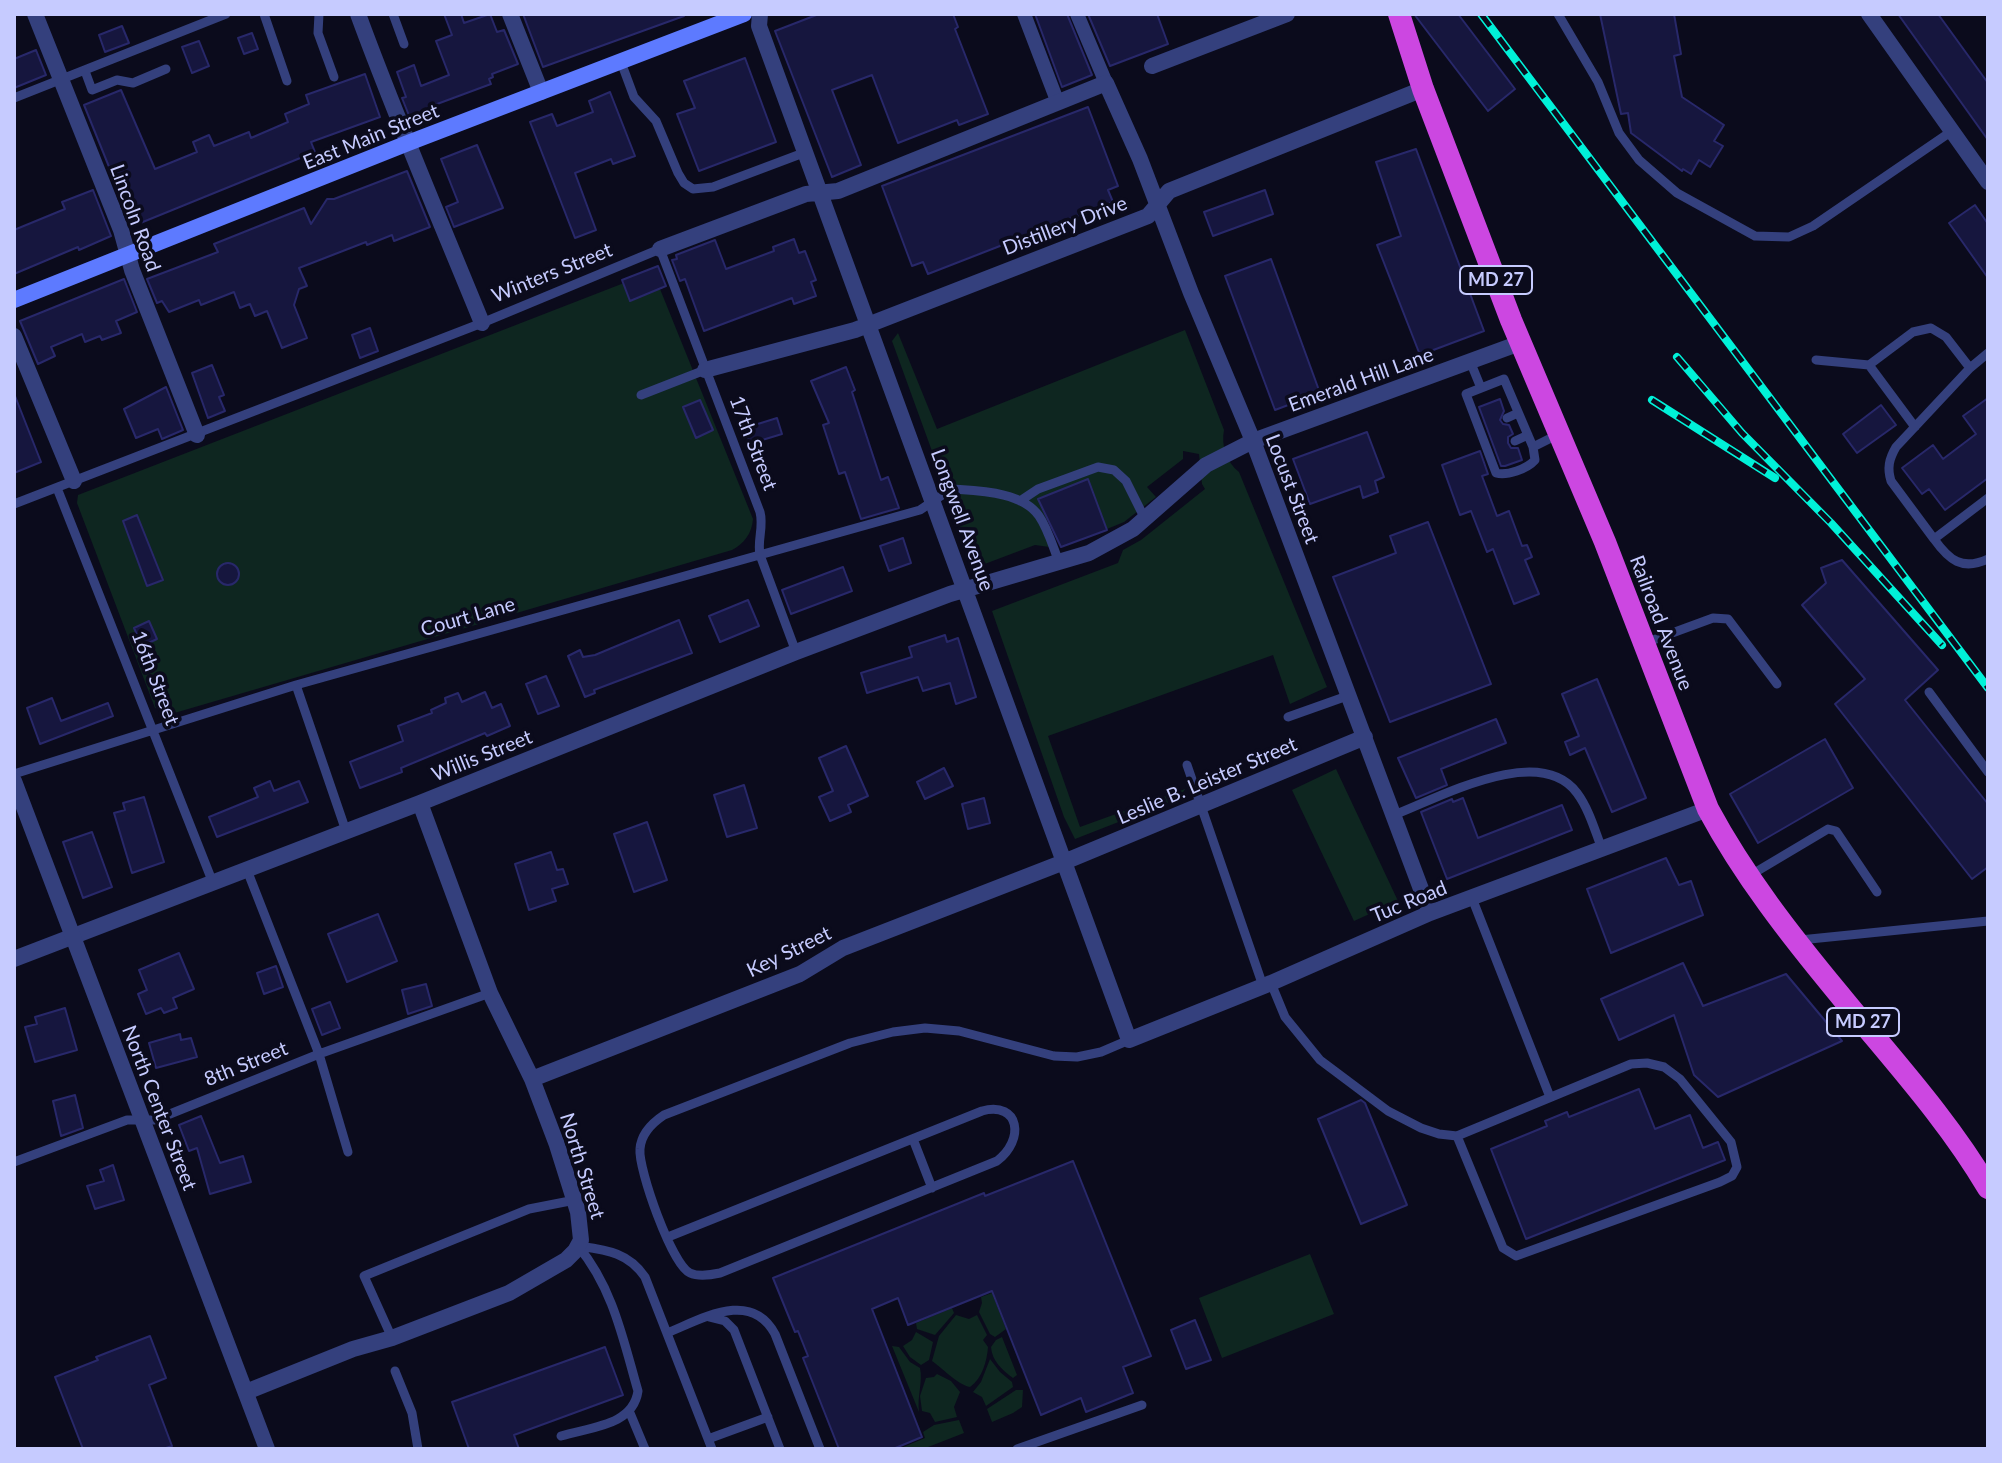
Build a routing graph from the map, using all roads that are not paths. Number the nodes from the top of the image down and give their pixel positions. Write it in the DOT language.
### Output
graph roads {
  1 [pos="35,14"];
  2 [pos="226,14"];
  3 [pos="264,14"];
  4 [pos="319,14"];
  5 [pos="358,14"];
  6 [pos="393,14"];
  7 [pos="510,14"];
  8 [pos="744,14"];
  9 [pos="760,14"];
  10 [pos="1024,14"];
  11 [pos="1077,14"];
  12 [pos="1287,14"];
  13 [pos="1399,14"];
  14 [pos="1558,14"];
  15 [pos="1869,14"];
  16 [pos="404,44"];
  17 [pos="621,62"];
  18 [pos="1152,66"];
  19 [pos="166,69"];
  20 [pos="85,71"];
  21 [pos="334,77"];
  22 [pos="60,81"];
  23 [pos="287,81"];
  24 [pos="1106,83"];
  25 [pos="1423,89"];
  26 [pos="541,92"];
  27 [pos="14,98"];
  28 [pos="1058,103"];
  29 [pos="1952,131"];
  30 [pos="408,143"];
  31 [pos="806,152"];
  32 [pos="1988,182"];
  33 [pos="821,192"];
  34 [pos="1158,204"];
  35 [pos="660,249"];
  36 [pos="128,255"];
  37 [pos="14,300"];
  38 [pos="482,323"];
  39 [pos="868,324"];
  40 [pos="14,336"];
  41 [pos="1520,343"];
  42 [pos="1988,353"];
  43 [pos="1816,360"];
  44 [pos="1470,361"];
  45 [pos="1869,365"];
  46 [pos="1970,368"];
  47 [pos="705,370"];
  48 [pos="1481,388"];
  49 [pos="641,395"];
  50 [pos="1518,413"];
  51 [pos="1507,418"];
  52 [pos="1915,427"];
  53 [pos="1559,434"];
  54 [pos="197,435"];
  55 [pos="1528,435"];
  56 [pos="1253,441"];
  57 [pos="1515,441"];
  58 [pos="1533,447"];
  59 [pos="74,481"];
  60 [pos="57,488"];
  61 [pos="1988,498"];
  62 [pos="933,501"];
  63 [pos="1020,501"];
  64 [pos="14,504"];
  65 [pos="1145,520"];
  66 [pos="1934,539"];
  67 [pos="760,555"];
  68 [pos="1988,559"];
  69 [pos="1059,562"];
  70 [pos="966,592"];
  71 [pos="1642,644"];
  72 [pos="796,652"];
  73 [pos="1777,684"];
  74 [pos="296,685"];
  75 [pos="1929,692"];
  76 [pos="1350,695"];
  77 [pos="1288,717"];
  78 [pos="154,728"];
  79 [pos="1365,737"];
  80 [pos="1187,765"];
  81 [pos="1988,772"];
  82 [pos="14,774"];
  83 [pos="14,781"];
  84 [pos="420,803"];
  85 [pos="1201,805"];
  86 [pos="1708,809"];
  87 [pos="1394,815"];
  88 [pos="346,831"];
  89 [pos="1602,849"];
  90 [pos="1064,862"];
  91 [pos="247,870"];
  92 [pos="1749,876"];
  93 [pos="213,883"];
  94 [pos="1877,892"];
  95 [pos="1472,898"];
  96 [pos="1430,913"];
  97 [pos="1988,921"];
  98 [pos="72,937"];
  99 [pos="1798,940"];
  100 [pos="14,959"];
  101 [pos="1267,984"];
  102 [pos="490,993"];
  103 [pos="1129,1040"];
  104 [pos="319,1054"];
  105 [pos="532,1079"];
  106 [pos="1550,1097"];
  107 [pos="142,1119"];
  108 [pos="1457,1136"];
  109 [pos="913,1139"];
  110 [pos="348,1152"];
  111 [pos="14,1162"];
  112 [pos="1982,1164"];
  113 [pos="932,1188"];
  114 [pos="1988,1188"];
  115 [pos="575,1200"];
  116 [pos="668,1237"];
  117 [pos="578,1246"];
  118 [pos="709,1316"];
  119 [pos="667,1333"];
  120 [pos="392,1338"];
  121 [pos="395,1371"];
  122 [pos="246,1392"];
  123 [pos="1142,1405"];
  124 [pos="630,1413"];
  125 [pos="768,1417"];
  126 [pos="561,1436"];
  127 [pos="710,1444"];
  128 [pos="267,1449"];
  129 [pos="418,1449"];
  130 [pos="645,1449"];
  131 [pos="780,1449"];
  132 [pos="820,1449"];
  133 [pos="1017,1449"];
  1 -- 22 [label="street, Lincoln Road"];
  2 -- 20 [label="lane"];
  3 -- 23 [label="lane"];
  4 -- 21 [label="lane"];
  5 -- 30 [label="street"];
  6 -- 16 [label="lane"];
  7 -- 26 [label="street"];
  8 -- 17 [label="main road, East Main Street"];
  9 -- 31 [label="street, Longwell Avenue"];
  10 -- 28 [label="street"];
  11 -- 24 [label="street"];
  12 -- 18 [label="street"];
  13 -- 25 [label="highway, Railroad Avenue / MD 27"];
  14 -- 29 [label="lane"];
  15 -- 29 [label="street"];
  17 -- 26 [label="main road, East Main Street"];
  17 -- 31 [label="lane"];
  19 -- 20 [label="lane"];
  20 -- 22 [label="lane"];
  22 -- 27 [label="lane"];
  22 -- 36 [label="street, Lincoln Road"];
  24 -- 28 [label="street, Winters Street"];
  24 -- 34 [label="street, Locust Street"];
  25 -- 34 [label="street, Distillery Drive"];
  25 -- 41 [label="highway, Railroad Avenue / MD 27"];
  26 -- 30 [label="main road, East Main Street"];
  28 -- 33 [label="street, Winters Street"];
  29 -- 32 [label="street"];
  30 -- 36 [label="main road, East Main Street"];
  30 -- 38 [label="street"];
  31 -- 33 [label="street, Longwell Avenue"];
  33 -- 35 [label="street, Winters Street"];
  33 -- 39 [label="street, Longwell Avenue"];
  34 -- 39 [label="street, Distillery Drive"];
  34 -- 56 [label="street, Locust Street"];
  35 -- 38 [label="lane, Winters Street"];
  35 -- 47 [label="lane, 17th Street"];
  36 -- 37 [label="main road, East Main Street"];
  36 -- 54 [label="street, Lincoln Road"];
  38 -- 54 [label="lane, Winters Street"];
  39 -- 47 [label="street, Distillery Drive"];
  39 -- 62 [label="street, Longwell Avenue"];
  40 -- 59 [label="street"];
  41 -- 44 [label="street, Emerald Hill Lane"];
  41 -- 53 [label="highway, Railroad Avenue / MD 27"];
  42 -- 46 [label="lane"];
  43 -- 45 [label="lane"];
  44 -- 48 [label="lane"];
  44 -- 56 [label="street, Emerald Hill Lane"];
  45 -- 46 [label="lane"];
  45 -- 52 [label="lane"];
  46 -- 52 [label="lane"];
  47 -- 49 [label="lane"];
  47 -- 67 [label="lane, 17th Street"];
  48 -- 50 [label="lane"];
  48 -- 58 [label="lane"];
  50 -- 51 [label="lane"];
  50 -- 55 [label="lane"];
  52 -- 66 [label="lane"];
  53 -- 58 [label="lane"];
  53 -- 71 [label="highway, Railroad Avenue / MD 27"];
  54 -- 59 [label="lane, Winters Street"];
  55 -- 57 [label="lane"];
  55 -- 58 [label="lane"];
  56 -- 65 [label="street, Emerald Hill Lane"];
  56 -- 76 [label="street, Locust Street"];
  59 -- 60 [label="lane, Winters Street"];
  60 -- 64 [label="lane, Winters Street"];
  60 -- 78 [label="lane, 16th Street"];
  61 -- 66 [label="lane"];
  62 -- 63 [label="lane, Court Lane"];
  62 -- 67 [label="lane, Court Lane"];
  62 -- 70 [label="street, Longwell Avenue"];
  63 -- 65 [label="lane"];
  63 -- 69 [label="lane"];
  65 -- 69 [label="street, Emerald Hill Lane"];
  66 -- 68 [label="lane"];
  67 -- 72 [label="lane, 17th Street"];
  67 -- 74 [label="lane, Court Lane"];
  69 -- 70 [label="street, Emerald Hill Lane"];
  70 -- 72 [label="street, Willis Street"];
  70 -- 90 [label="street, Longwell Avenue"];
  71 -- 73 [label="lane"];
  71 -- 86 [label="highway, Railroad Avenue / MD 27"];
  72 -- 84 [label="street, Willis Street"];
  74 -- 78 [label="lane, Court Lane"];
  74 -- 88 [label="lane"];
  75 -- 81 [label="lane"];
  76 -- 77 [label="lane"];
  76 -- 79 [label="street, Locust Street"];
  78 -- 82 [label="lane, Court Lane"];
  78 -- 93 [label="lane, 16th Street"];
  79 -- 85 [label="street, Leslie B. Leister Street"];
  79 -- 87 [label="street, Locust Street"];
  80 -- 85 [label="lane"];
  83 -- 98 [label="street, North Center Street"];
  84 -- 88 [label="street, Willis Street"];
  84 -- 102 [label="street, North Street"];
  85 -- 90 [label="street, Leslie B. Leister Street"];
  85 -- 101 [label="lane"];
  86 -- 89 [label="street, Tuc Road"];
  86 -- 92 [label="highway, Railroad Avenue / MD 27"];
  87 -- 89 [label="lane"];
  87 -- 96 [label="street, Locust Street"];
  88 -- 91 [label="street, Willis Street"];
  89 -- 95 [label="street, Tuc Road"];
  90 -- 103 [label="street, Longwell Avenue"];
  90 -- 105 [label="street, Key Street"];
  91 -- 93 [label="street, Willis Street"];
  91 -- 104 [label="lane"];
  92 -- 94 [label="lane"];
  92 -- 99 [label="highway, Railroad Avenue / MD 27"];
  93 -- 98 [label="street, Willis Street"];
  95 -- 96 [label="street, Tuc Road"];
  95 -- 106 [label="lane"];
  96 -- 101 [label="street, Tuc Road"];
  97 -- 99 [label="lane"];
  98 -- 100 [label="street, Willis Street"];
  98 -- 107 [label="street, North Center Street"];
  99 -- 112 [label="highway, Railroad Avenue / MD 27"];
  101 -- 103 [label="street, Tuc Road"];
  101 -- 108 [label="lane"];
  102 -- 104 [label="lane, 8th Street"];
  102 -- 105 [label="street, North Street"];
  103 -- 116 [label="lane"];
  104 -- 107 [label="lane, 8th Street"];
  104 -- 110 [label="lane"];
  105 -- 115 [label="street, North Street"];
  106 -- 108 [label="lane"];
  106 -- 108 [label="lane"];
  107 -- 111 [label="lane, 8th Street"];
  107 -- 122 [label="street, North Center Street"];
  109 -- 113 [label="lane"];
  109 -- 113 [label="lane"];
  109 -- 116 [label="lane"];
  112 -- 114 [label="highway, Railroad Avenue / MD 27"];
  113 -- 116 [label="lane"];
  115 -- 117 [label="street, North Street"];
  115 -- 120 [label="lane"];
  117 -- 119 [label="lane"];
  117 -- 120 [label="street, North Street"];
  117 -- 124 [label="lane"];
  118 -- 119 [label="lane"];
  118 -- 125 [label="lane"];
  118 -- 132 [label="lane"];
  119 -- 127 [label="lane"];
  120 -- 122 [label="street, North Street"];
  121 -- 129 [label="lane"];
  122 -- 128 [label="street, North Center Street"];
  123 -- 133 [label="lane"];
  124 -- 126 [label="lane"];
  124 -- 130 [label="lane"];
  125 -- 127 [label="lane"];
  125 -- 131 [label="lane"];
}
